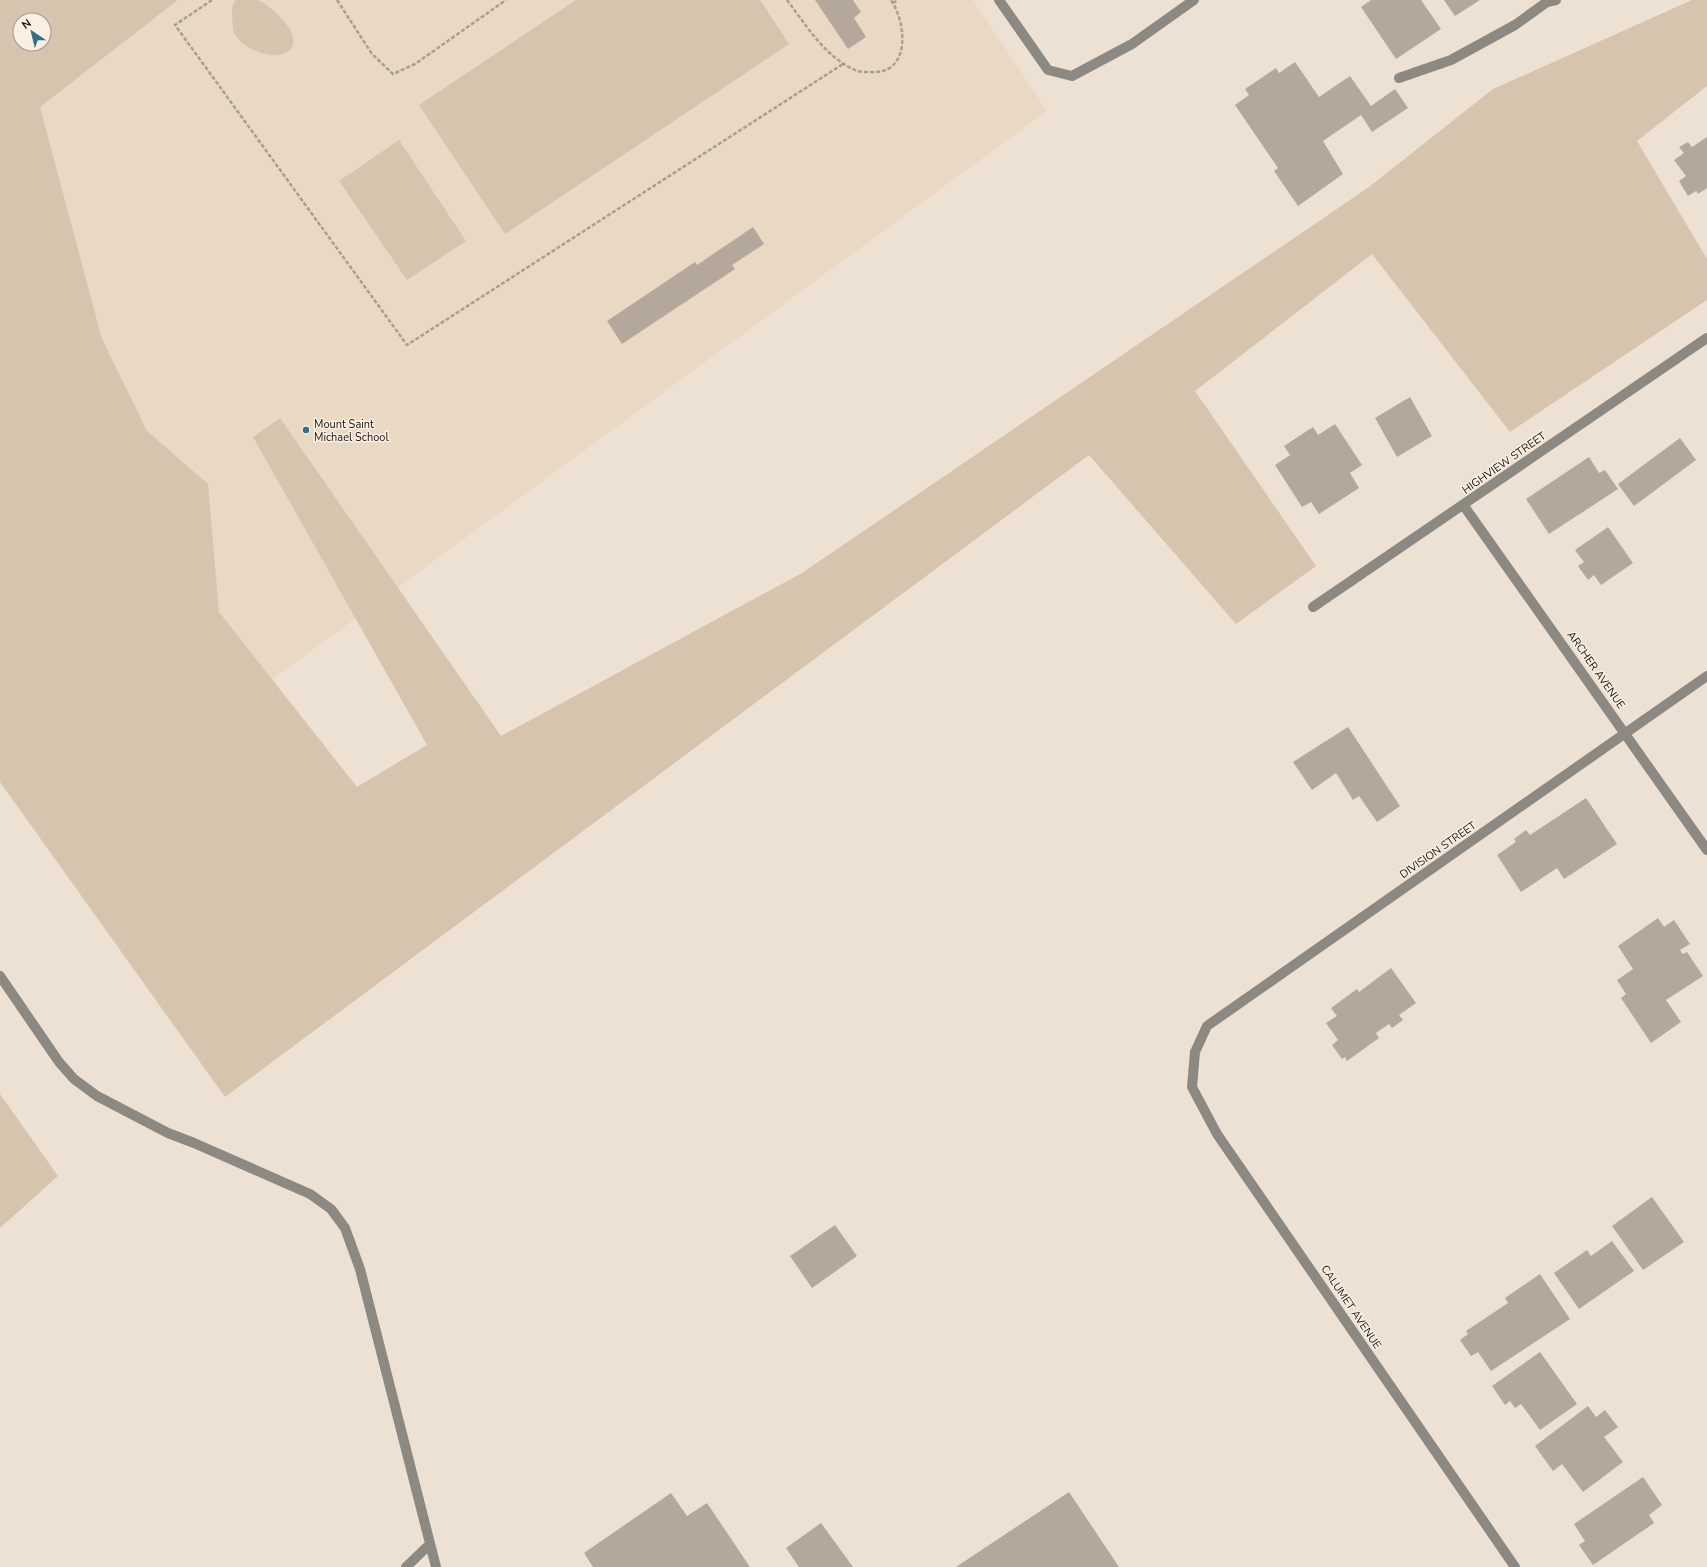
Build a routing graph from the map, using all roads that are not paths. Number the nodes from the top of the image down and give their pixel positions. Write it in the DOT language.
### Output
graph roads {
  1 [pos="999,0"];
  2 [pos="1194,0"];
  3 [pos="1549,1"];
  4 [pos="1399,78"];
  5 [pos="1707,338"];
  6 [pos="1464,506"];
  7 [pos="1313,607"];
  8 [pos="1707,676"];
  9 [pos="1626,733"];
  10 [pos="1707,850"];
  11 [pos="0,976"];
  12 [pos="1195,1052"];
  13 [pos="430,1544"];
  14 [pos="406,1567"];
  15 [pos="436,1567"];
  16 [pos="1515,1567"];
  1 -- 2 [label="street"];
  3 -- 4 [label="street"];
  5 -- 6 [label="street, HIGHVIEW STREET"];
  6 -- 7 [label="street, HIGHVIEW STREET"];
  6 -- 9 [label="street, ARCHER AVENUE"];
  8 -- 9 [label="street, DIVISION STREET"];
  9 -- 10 [label="street, ARCHER AVENUE"];
  9 -- 12 [label="street, DIVISION STREET"];
  11 -- 13 [label="street"];
  12 -- 16 [label="street, CALUMET AVENUE"];
  13 -- 14 [label="street"];
  13 -- 15 [label="street"];
}
